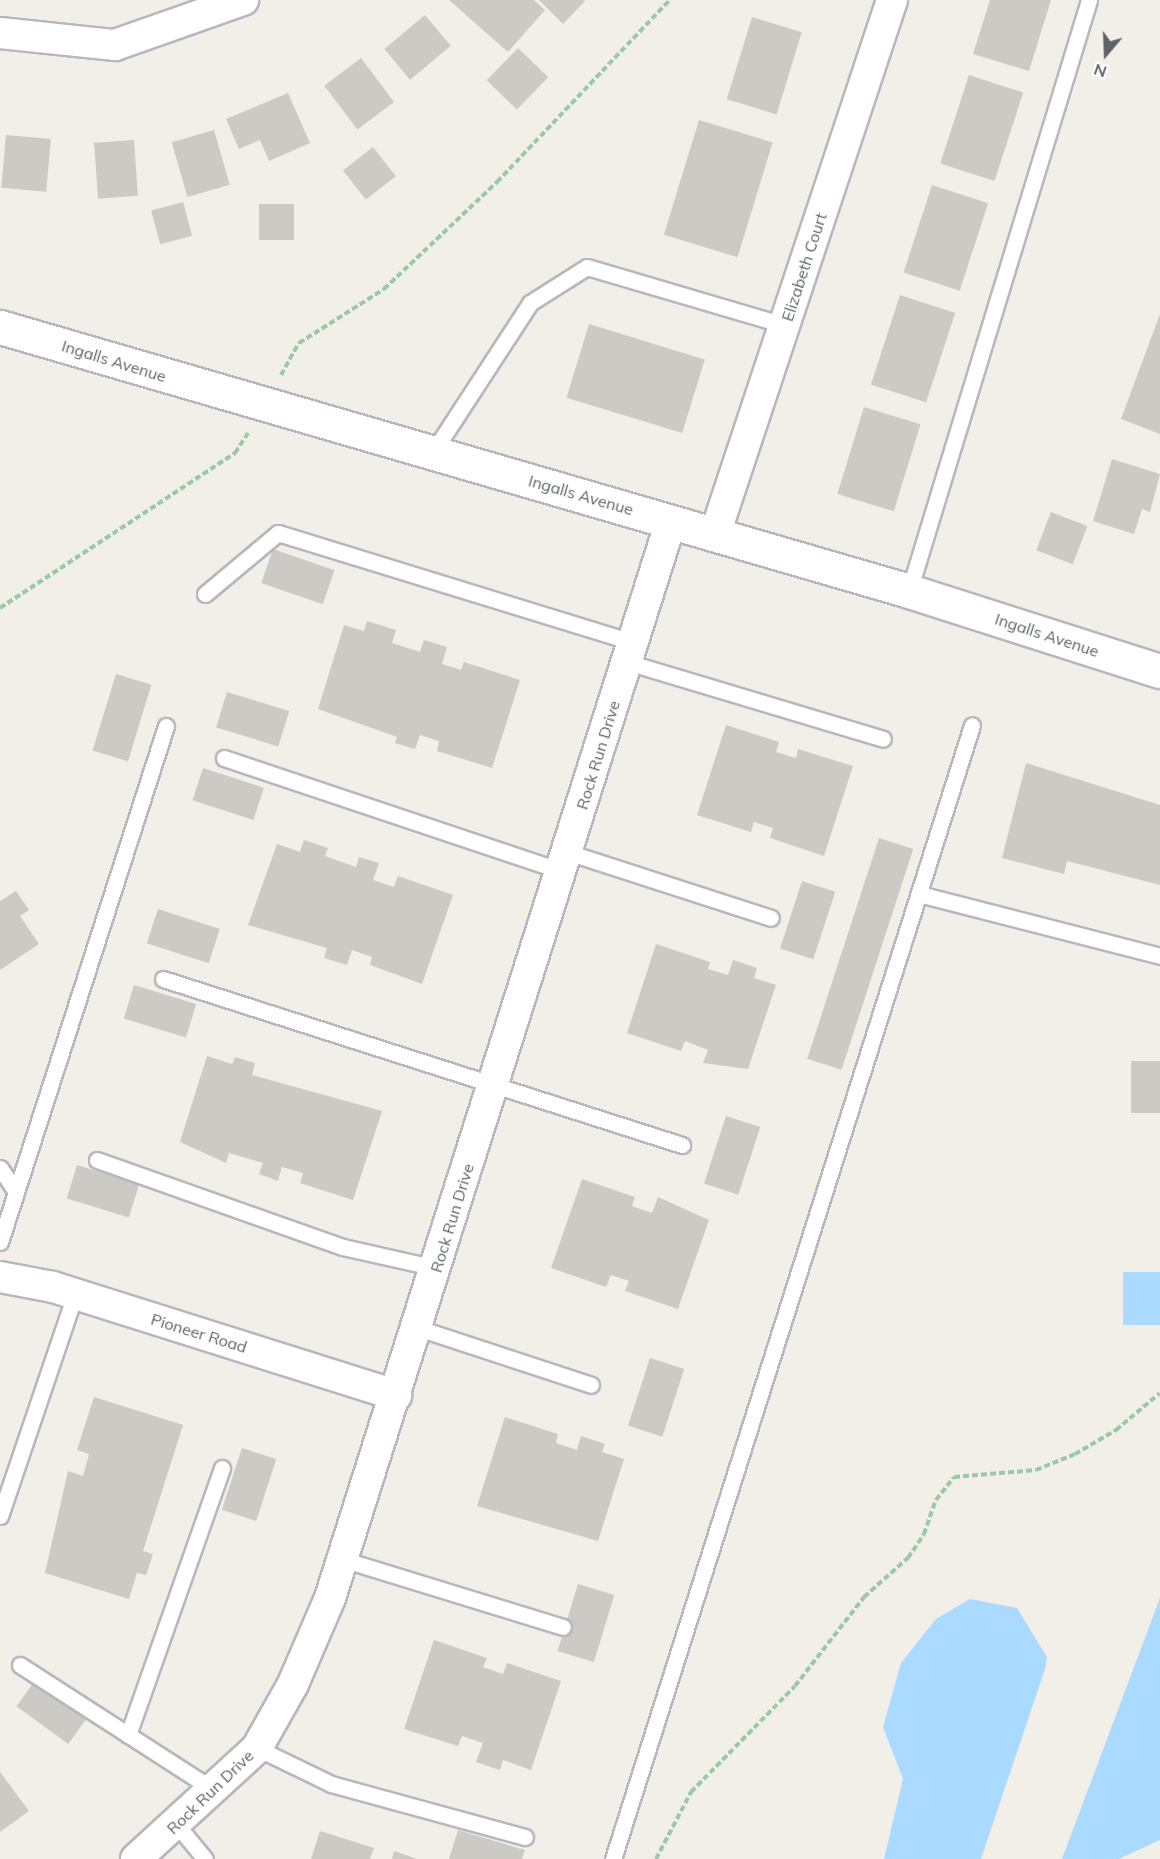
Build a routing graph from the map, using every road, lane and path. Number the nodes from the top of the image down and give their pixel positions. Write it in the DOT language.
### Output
graph roads {
  1 [pos="243,0"];
  2 [pos="670,0"];
  3 [pos="892,0"];
  4 [pos="1089,0"];
  5 [pos="0,33"];
  6 [pos="784,326"];
  7 [pos="0,327"];
  8 [pos="266,406"];
  9 [pos="433,452"];
  10 [pos="671,521"];
  11 [pos="716,534"];
  12 [pos="909,591"];
  13 [pos="205,594"];
  14 [pos="0,608"];
  15 [pos="630,652"];
  16 [pos="1160,671"];
  17 [pos="972,725"];
  18 [pos="166,726"];
  19 [pos="883,739"];
  20 [pos="224,758"];
  21 [pos="564,862"];
  22 [pos="919,894"];
  23 [pos="771,918"];
  24 [pos="1160,956"];
  25 [pos="163,979"];
  26 [pos="494,1084"];
  27 [pos="682,1144"];
  28 [pos="97,1160"];
  29 [pos="0,1168"];
  30 [pos="16,1192"];
  31 [pos="0,1242"];
  32 [pos="436,1268"];
  33 [pos="0,1277"];
  34 [pos="75,1294"];
  35 [pos="418,1328"];
  36 [pos="591,1385"];
  37 [pos="1160,1393"];
  38 [pos="396,1395"];
  39 [pos="222,1468"];
  40 [pos="0,1516"];
  41 [pos="342,1559"];
  42 [pos="563,1627"];
  43 [pos="20,1665"];
  44 [pos="128,1735"];
  45 [pos="257,1748"];
  46 [pos="214,1790"];
  47 [pos="177,1825"];
  48 [pos="525,1837"];
  49 [pos="136,1859"];
  50 [pos="205,1859"];
  51 [pos="613,1859"];
  52 [pos="656,1859"];
  1 -- 5 [label="street"];
  2 -- 8 [label="path"];
  3 -- 6 [label="street, Elizabeth Court"];
  4 -- 12 [label="lane"];
  6 -- 9 [label="lane"];
  6 -- 11 [label="street, Elizabeth Court"];
  7 -- 8 [label="street, Ingalls Avenue"];
  8 -- 9 [label="street, Ingalls Avenue"];
  8 -- 14 [label="path"];
  9 -- 10 [label="street, Ingalls Avenue"];
  10 -- 11 [label="street, Ingalls Avenue"];
  10 -- 15 [label="street, Rock Run Drive"];
  11 -- 12 [label="street, Ingalls Avenue"];
  12 -- 16 [label="street, Ingalls Avenue"];
  13 -- 15 [label="lane"];
  15 -- 19 [label="lane"];
  15 -- 21 [label="street, Rock Run Drive"];
  17 -- 22 [label="lane"];
  18 -- 30 [label="lane"];
  20 -- 21 [label="lane"];
  21 -- 23 [label="lane"];
  21 -- 26 [label="street, Rock Run Drive"];
  22 -- 24 [label="lane"];
  22 -- 51 [label="lane"];
  25 -- 26 [label="lane"];
  26 -- 27 [label="lane"];
  26 -- 32 [label="street, Rock Run Drive"];
  28 -- 32 [label="lane"];
  29 -- 30 [label="lane"];
  30 -- 31 [label="lane"];
  32 -- 35 [label="street, Rock Run Drive"];
  33 -- 34 [label="street, Pioneer Road"];
  34 -- 38 [label="street, Pioneer Road"];
  34 -- 40 [label="lane"];
  35 -- 36 [label="lane"];
  35 -- 38 [label="street, Rock Run Drive"];
  37 -- 52 [label="path"];
  38 -- 41 [label="street, Rock Run Drive"];
  39 -- 44 [label="lane"];
  41 -- 42 [label="lane"];
  41 -- 45 [label="street, Rock Run Drive"];
  43 -- 44 [label="lane"];
  44 -- 46 [label="lane"];
  45 -- 46 [label="street, Rock Run Drive"];
  45 -- 48 [label="lane"];
  46 -- 47 [label="street, Rock Run Drive"];
  47 -- 49 [label="street, Rock Run Drive"];
  47 -- 50 [label="lane"];
}
